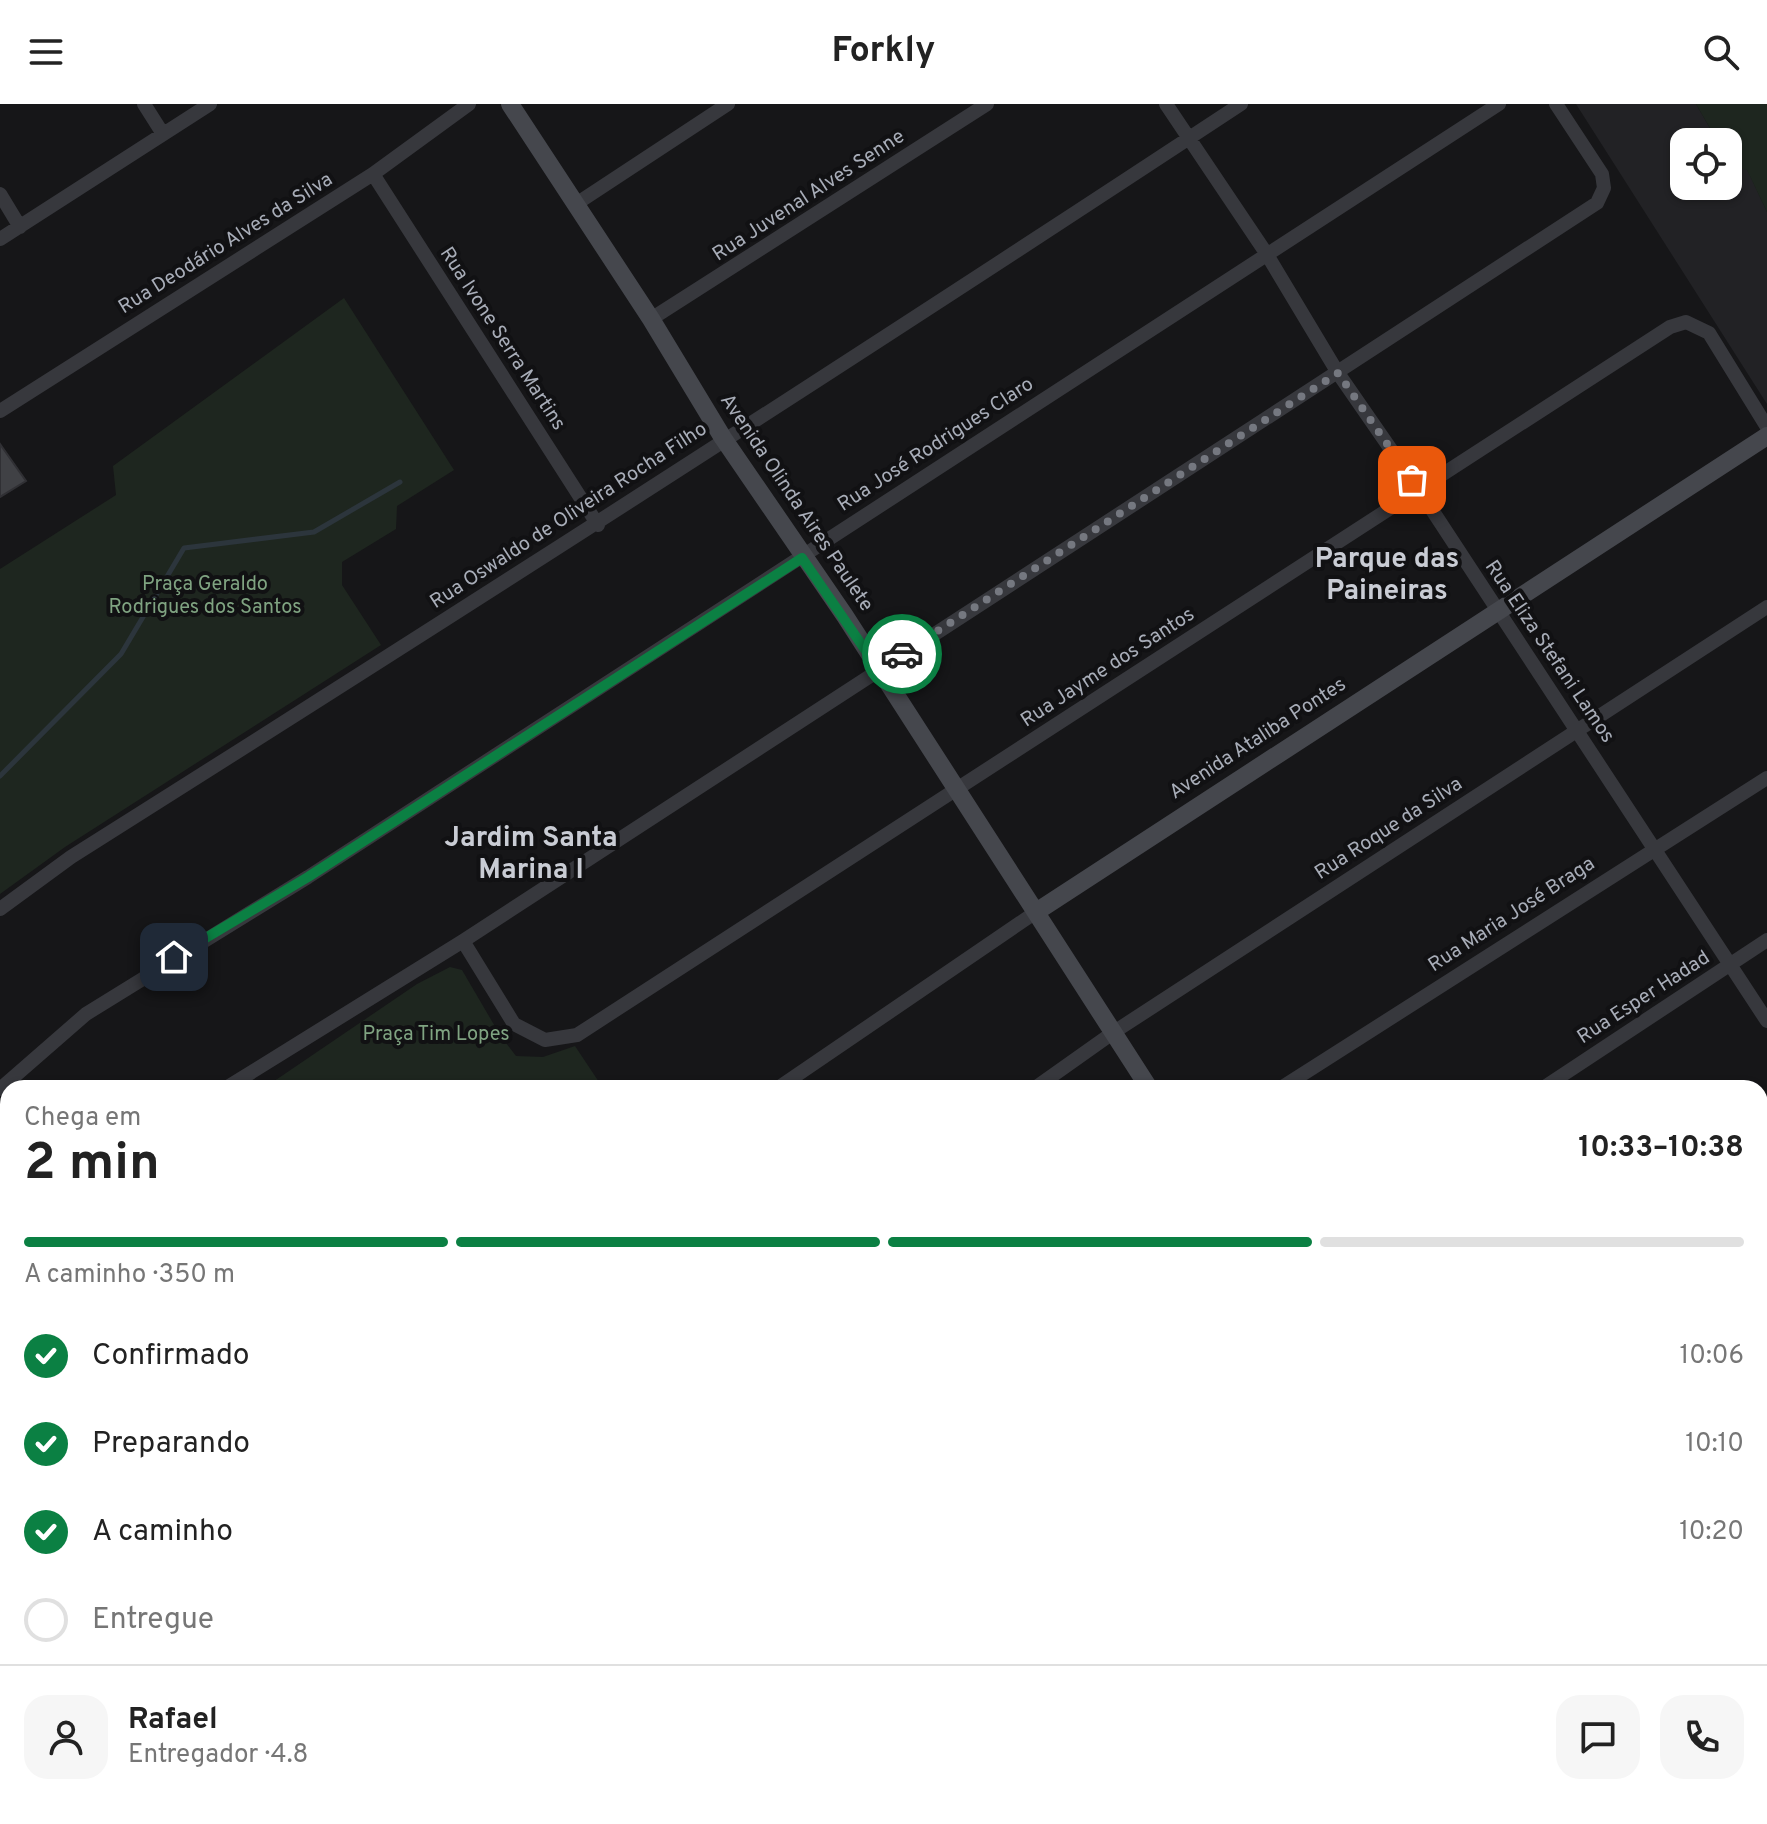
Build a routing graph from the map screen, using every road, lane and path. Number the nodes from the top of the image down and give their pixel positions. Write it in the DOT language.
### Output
graph roads {
  1 [pos="144,104"];
  2 [pos="210,104"];
  3 [pos="469,104"];
  4 [pos="510,104"];
  5 [pos="728,104"];
  6 [pos="987,104"];
  7 [pos="1166,104"];
  8 [pos="1241,104"];
  9 [pos="1499,104"];
  10 [pos="1556,104"];
  11 [pos="163,134"];
  12 [pos="1189,138"];
  13 [pos="373,174"];
  14 [pos="0,194"];
  15 [pos="576,204"];
  16 [pos="20,227"];
  17 [pos="0,239"];
  18 [pos="1266,253"];
  19 [pos="651,319"];
  20 [pos="1338,373"];
  21 [pos="1742,384"];
  22 [pos="1766,395"];
  23 [pos="0,411"];
  24 [pos="1767,427"];
  25 [pos="1767,436"];
  26 [pos="723,438"];
  27 [pos="1419,490"];
  28 [pos="598,525"];
  29 [pos="802,558"];
  30 [pos="1767,607"];
  31 [pos="1497,611"];
  32 [pos="879,670"];
  33 [pos="1577,728"];
  34 [pos="1767,778"];
  35 [pos="954,790"];
  36 [pos="1651,849"];
  37 [pos="0,909"];
  38 [pos="1036,912"];
  39 [pos="1767,940"];
  40 [pos="463,941"];
  41 [pos="1732,965"];
  42 [pos="1767,1021"];
  43 [pos="1114,1032"];
  44 [pos="10,1080"];
  45 [pos="239,1080"];
  46 [pos="790,1080"];
  47 [pos="1046,1080"];
  48 [pos="1144,1080"];
  49 [pos="1293,1080"];
  50 [pos="1555,1080"];
  1 -- 11 [label="street"];
  2 -- 11 [label="street"];
  3 -- 13 [label="street, Rua Deodário Alves da Silva"];
  4 -- 15 [label="street, Avenida Olinda Aires Paulete"];
  5 -- 15 [label="street"];
  6 -- 19 [label="street, Rua Juvenal Alves Senne"];
  7 -- 12 [label="street, Rua Eliza Stefani Lamos"];
  8 -- 12 [label="street, Rua Oswaldo de Oliveira Rocha Filho"];
  9 -- 18 [label="street, Rua José Rodrigues Claro"];
  10 -- 20 [label="street"];
  11 -- 16 [label="street"];
  12 -- 18 [label="street, Rua Eliza Stefani Lamos"];
  12 -- 26 [label="street, Rua Oswaldo de Oliveira Rocha Filho"];
  13 -- 23 [label="street, Rua Deodário Alves da Silva"];
  13 -- 28 [label="street, Rua Ivone Serra Martins"];
  14 -- 16 [label="street"];
  15 -- 19 [label="street, Avenida Olinda Aires Paulete"];
  16 -- 17 [label="street"];
  18 -- 20 [label="street, Rua Eliza Stefani Lamos"];
  18 -- 29 [label="street, Rua José Rodrigues Claro"];
  19 -- 26 [label="street, Avenida Olinda Aires Paulete"];
  20 -- 27 [label="street, Rua Eliza Stefani Lamos"];
  20 -- 32 [label="street"];
  21 -- 22 [label="street"];
  21 -- 24 [label="street, Rua Jayme dos Santos"];
  21 -- 27 [label="street, Rua Jayme dos Santos"];
  25 -- 31 [label="street, Avenida Ataliba Pontes"];
  26 -- 28 [label="street, Rua Oswaldo de Oliveira Rocha Filho"];
  26 -- 29 [label="street, Avenida Olinda Aires Paulete"];
  27 -- 31 [label="street, Rua Eliza Stefani Lamos"];
  27 -- 35 [label="street, Rua Jayme dos Santos"];
  28 -- 37 [label="street, Rua Oswaldo de Oliveira Rocha Filho"];
  29 -- 32 [label="street, Avenida Olinda Aires Paulete"];
  29 -- 44 [label="street, Rua José Rodrigues Claro"];
  30 -- 33 [label="street, Rua Roque da Silva"];
  31 -- 33 [label="street, Rua Eliza Stefani Lamos"];
  31 -- 38 [label="street, Avenida Ataliba Pontes"];
  32 -- 35 [label="street, Avenida Olinda Aires Paulete"];
  32 -- 40 [label="street"];
  33 -- 36 [label="street, Rua Eliza Stefani Lamos"];
  33 -- 43 [label="street, Rua Roque da Silva"];
  34 -- 36 [label="street, Rua Maria José Braga"];
  35 -- 38 [label="street, Avenida Olinda Aires Paulete"];
  35 -- 40 [label="street, Rua Jayme dos Santos"];
  36 -- 41 [label="street, Rua Eliza Stefani Lamos"];
  36 -- 49 [label="street, Rua Maria José Braga"];
  38 -- 43 [label="street, Avenida Olinda Aires Paulete"];
  38 -- 46 [label="street, Avenida Ataliba Pontes"];
  39 -- 41 [label="street, Rua Esper Hadad"];
  40 -- 45 [label="street"];
  41 -- 42 [label="street, Rua Eliza Stefani Lamos"];
  41 -- 50 [label="street, Rua Esper Hadad"];
  43 -- 47 [label="street, Rua Roque da Silva"];
  43 -- 48 [label="street, Avenida Olinda Aires Paulete"];
}
